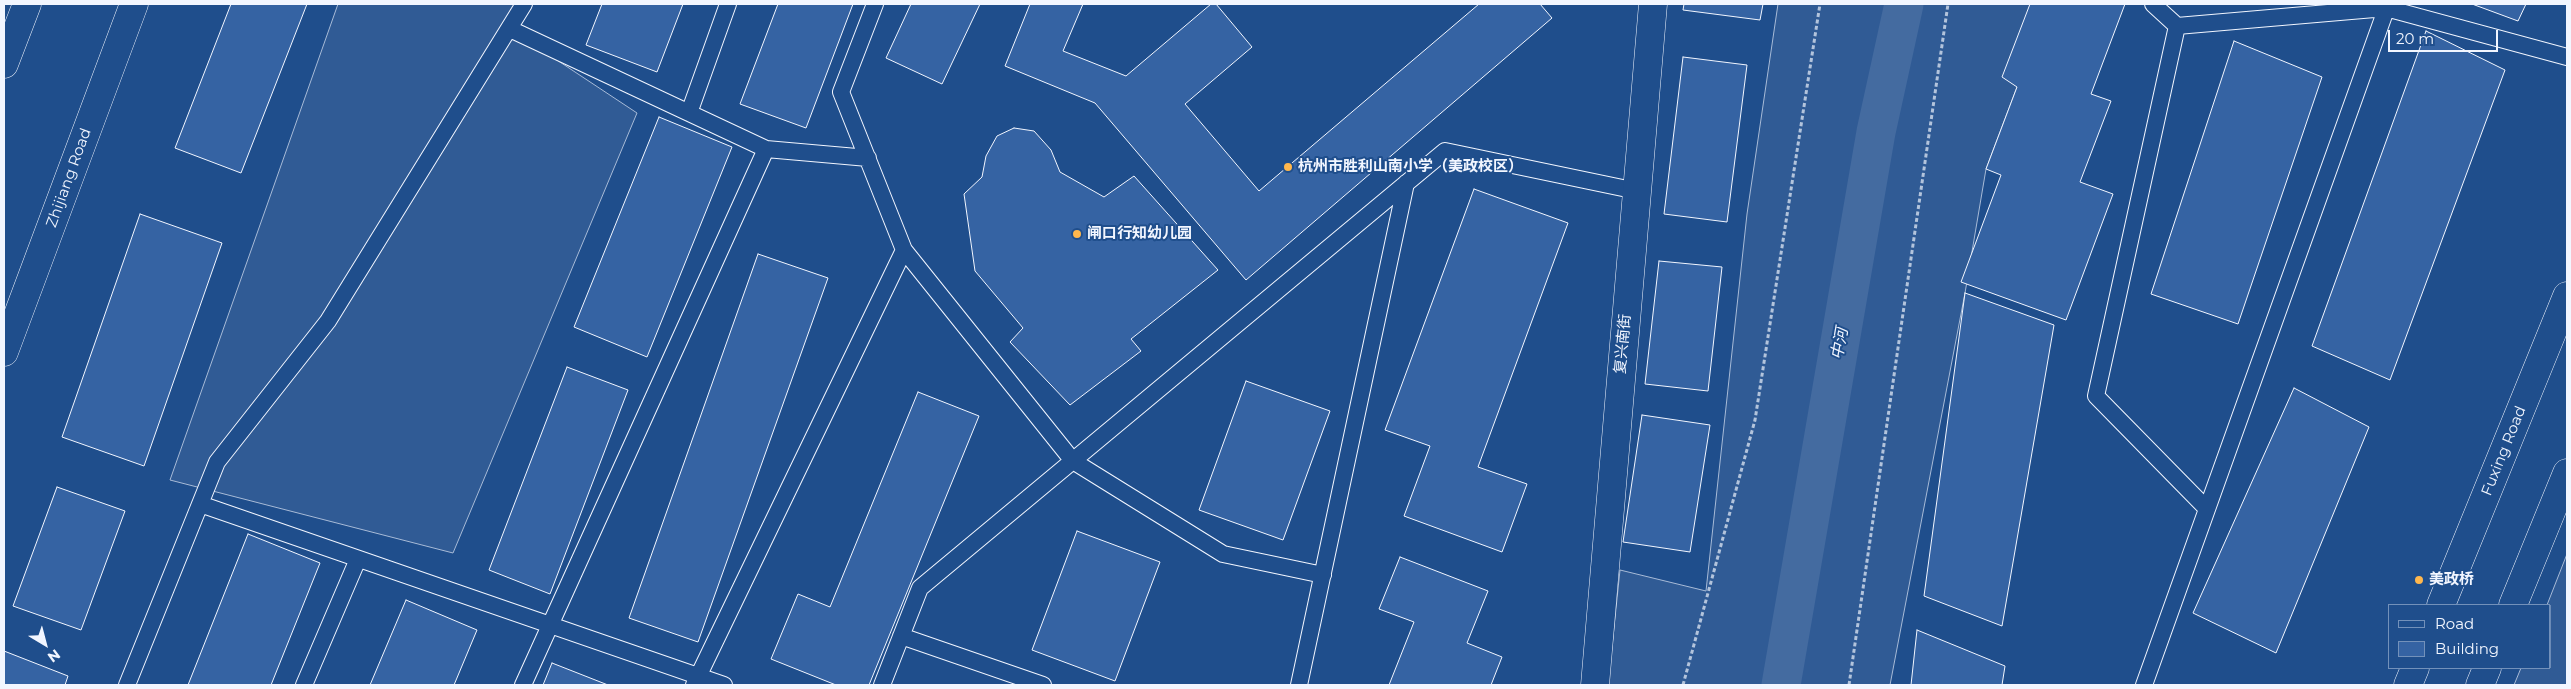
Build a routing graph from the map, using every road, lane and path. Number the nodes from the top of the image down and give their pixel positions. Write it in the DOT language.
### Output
graph roads {
  1 [pos="27,4"];
  2 [pos="134,4"];
  3 [pos="524,4"];
  4 [pos="728,4"];
  5 [pos="875,4"];
  6 [pos="1653,4"];
  7 [pos="1820,4"];
  8 [pos="1948,4"];
  9 [pos="2153,4"];
  10 [pos="2387,6"];
  11 [pos="2178,26"];
  12 [pos="510,29"];
  13 [pos="2567,56"];
  14 [pos="4,64"];
  15 [pos="689,113"];
  16 [pos="766,149"];
  17 [pos="868,158"];
  18 [pos="1406,183"];
  19 [pos="1637,191"];
  20 [pos="904,250"];
  21 [pos="2567,296"];
  22 [pos="4,352"];
  23 [pos="1073,461"];
  24 [pos="2567,473"];
  25 [pos="200,504"];
  26 [pos="2207,509"];
  27 [pos="358,559"];
  28 [pos="1323,575"];
  29 [pos="2441,604"];
  30 [pos="2513,604"];
  31 [pos="552,626"];
  32 [pos="901,636"];
  33 [pos="2415,669"];
  34 [pos="2487,669"];
  35 [pos="696,681"];
  36 [pos="127,685"];
  37 [pos="304,685"];
  38 [pos="523,685"];
  39 [pos="724,685"];
  40 [pos="882,685"];
  41 [pos="1043,685"];
  42 [pos="1299,685"];
  43 [pos="1594,685"];
  44 [pos="1683,685"];
  45 [pos="1849,685"];
  46 [pos="2144,685"];
  47 [pos="2408,685"];
  48 [pos="2480,685"];
  1 -- 14 [label="main road"];
  2 -- 22 [label="main road, Zhijiang Road"];
  3 -- 12 [label="lane"];
  4 -- 15 [label="lane"];
  5 -- 17 [label="lane"];
  6 -- 19 [label="main road, 复兴南街"];
  7 -- 44 [label="path"];
  8 -- 45 [label="path"];
  9 -- 11 [label="lane"];
  10 -- 11 [label="lane"];
  10 -- 13 [label="lane"];
  10 -- 26 [label="lane"];
  11 -- 26 [label="lane"];
  12 -- 15 [label="lane"];
  12 -- 25 [label="lane"];
  15 -- 16 [label="lane"];
  16 -- 17 [label="lane"];
  16 -- 31 [label="lane"];
  17 -- 20 [label="lane"];
  18 -- 19 [label="lane"];
  18 -- 23 [label="lane"];
  18 -- 28 [label="lane"];
  19 -- 43 [label="main road, 复兴南街"];
  20 -- 23 [label="lane"];
  20 -- 35 [label="lane"];
  21 -- 29 [label="main road, Fuxing Road"];
  23 -- 28 [label="lane"];
  23 -- 32 [label="lane"];
  24 -- 30 [label="main road"];
  25 -- 27 [label="lane"];
  25 -- 36 [label="lane"];
  26 -- 46 [label="lane"];
  27 -- 31 [label="lane"];
  27 -- 37 [label="lane"];
  28 -- 42 [label="lane"];
  31 -- 35 [label="lane"];
  31 -- 38 [label="lane"];
  32 -- 40 [label="lane"];
  32 -- 41 [label="lane"];
  33 -- 47 [label="main road"];
  34 -- 48 [label="main road"];
  35 -- 39 [label="lane"];
}
